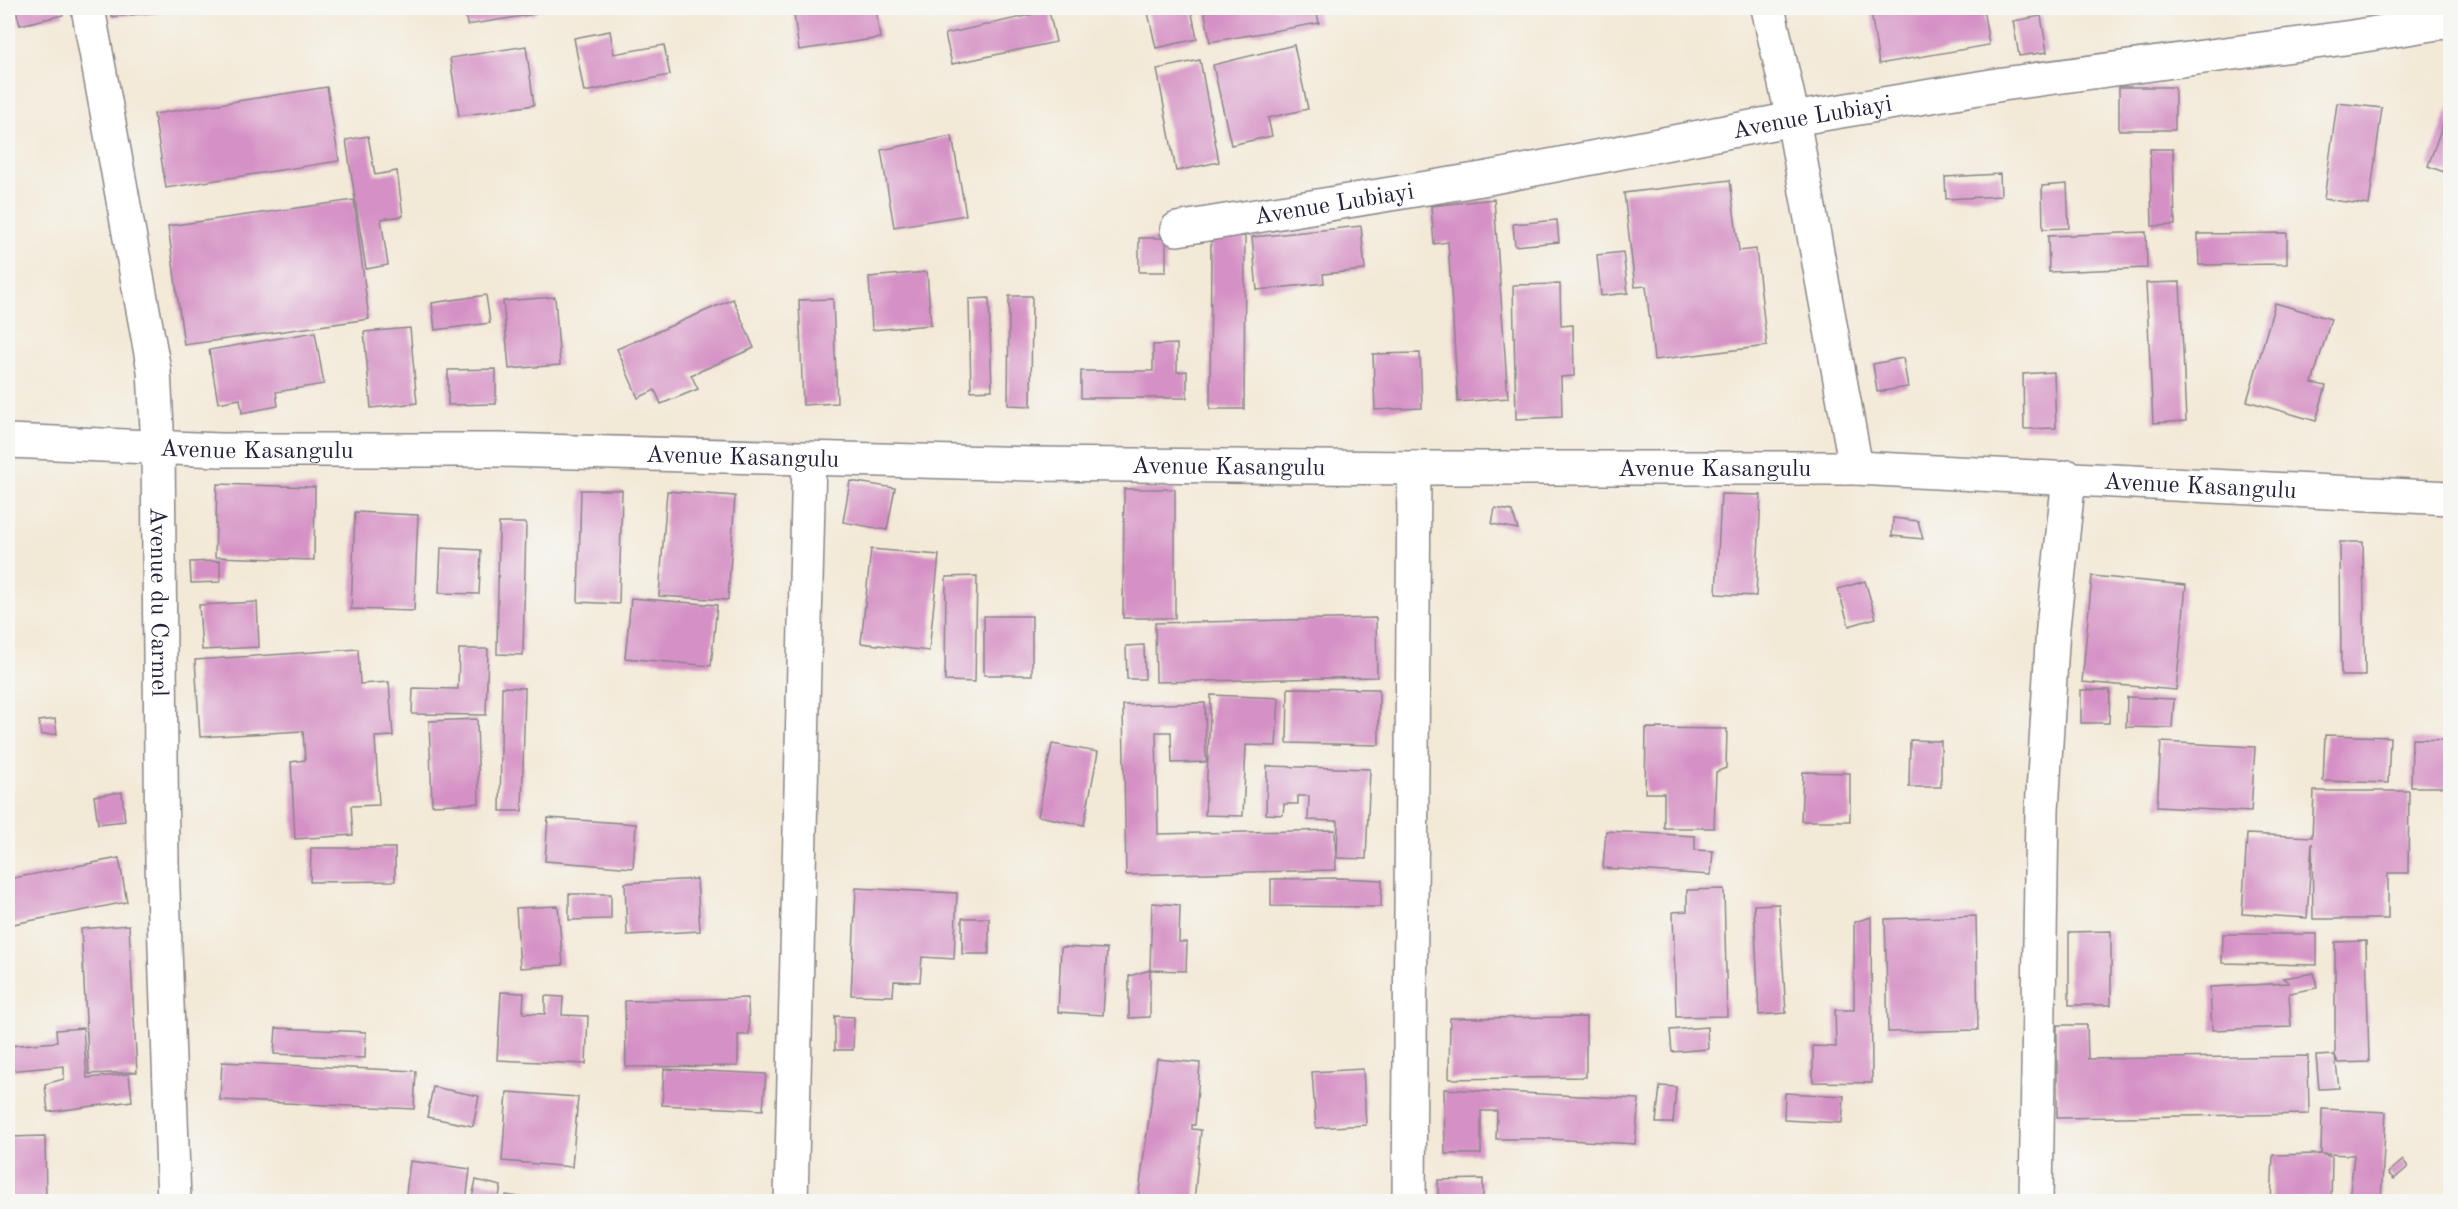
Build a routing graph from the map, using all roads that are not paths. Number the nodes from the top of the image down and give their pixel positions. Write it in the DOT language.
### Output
graph roads {
  1 [pos="88,8"];
  2 [pos="1768,8"];
  3 [pos="2451,21"];
  4 [pos="1793,119"];
  5 [pos="1177,229"];
  6 [pos="8,441"];
  7 [pos="158,448"];
  8 [pos="809,459"];
  9 [pos="1414,468"];
  10 [pos="1856,468"];
  11 [pos="2068,477"];
  12 [pos="2451,498"];
  13 [pos="174,1202"];
  14 [pos="791,1202"];
  15 [pos="1409,1202"];
  16 [pos="2036,1202"];
  1 -- 7 [label="street, Avenue du Carmel"];
  2 -- 4 [label="street"];
  3 -- 4 [label="street, Avenue Lubiayi"];
  4 -- 5 [label="street, Avenue Lubiayi"];
  4 -- 10 [label="street"];
  6 -- 7 [label="street, Avenue Kasangulu"];
  7 -- 8 [label="street, Avenue Kasangulu"];
  7 -- 13 [label="street, Avenue du Carmel"];
  8 -- 9 [label="street, Avenue Kasangulu"];
  8 -- 14 [label="street"];
  9 -- 10 [label="street, Avenue Kasangulu"];
  9 -- 15 [label="street"];
  10 -- 11 [label="street, Avenue Kasangulu"];
  11 -- 12 [label="street, Avenue Kasangulu"];
  11 -- 16 [label="street"];
}
